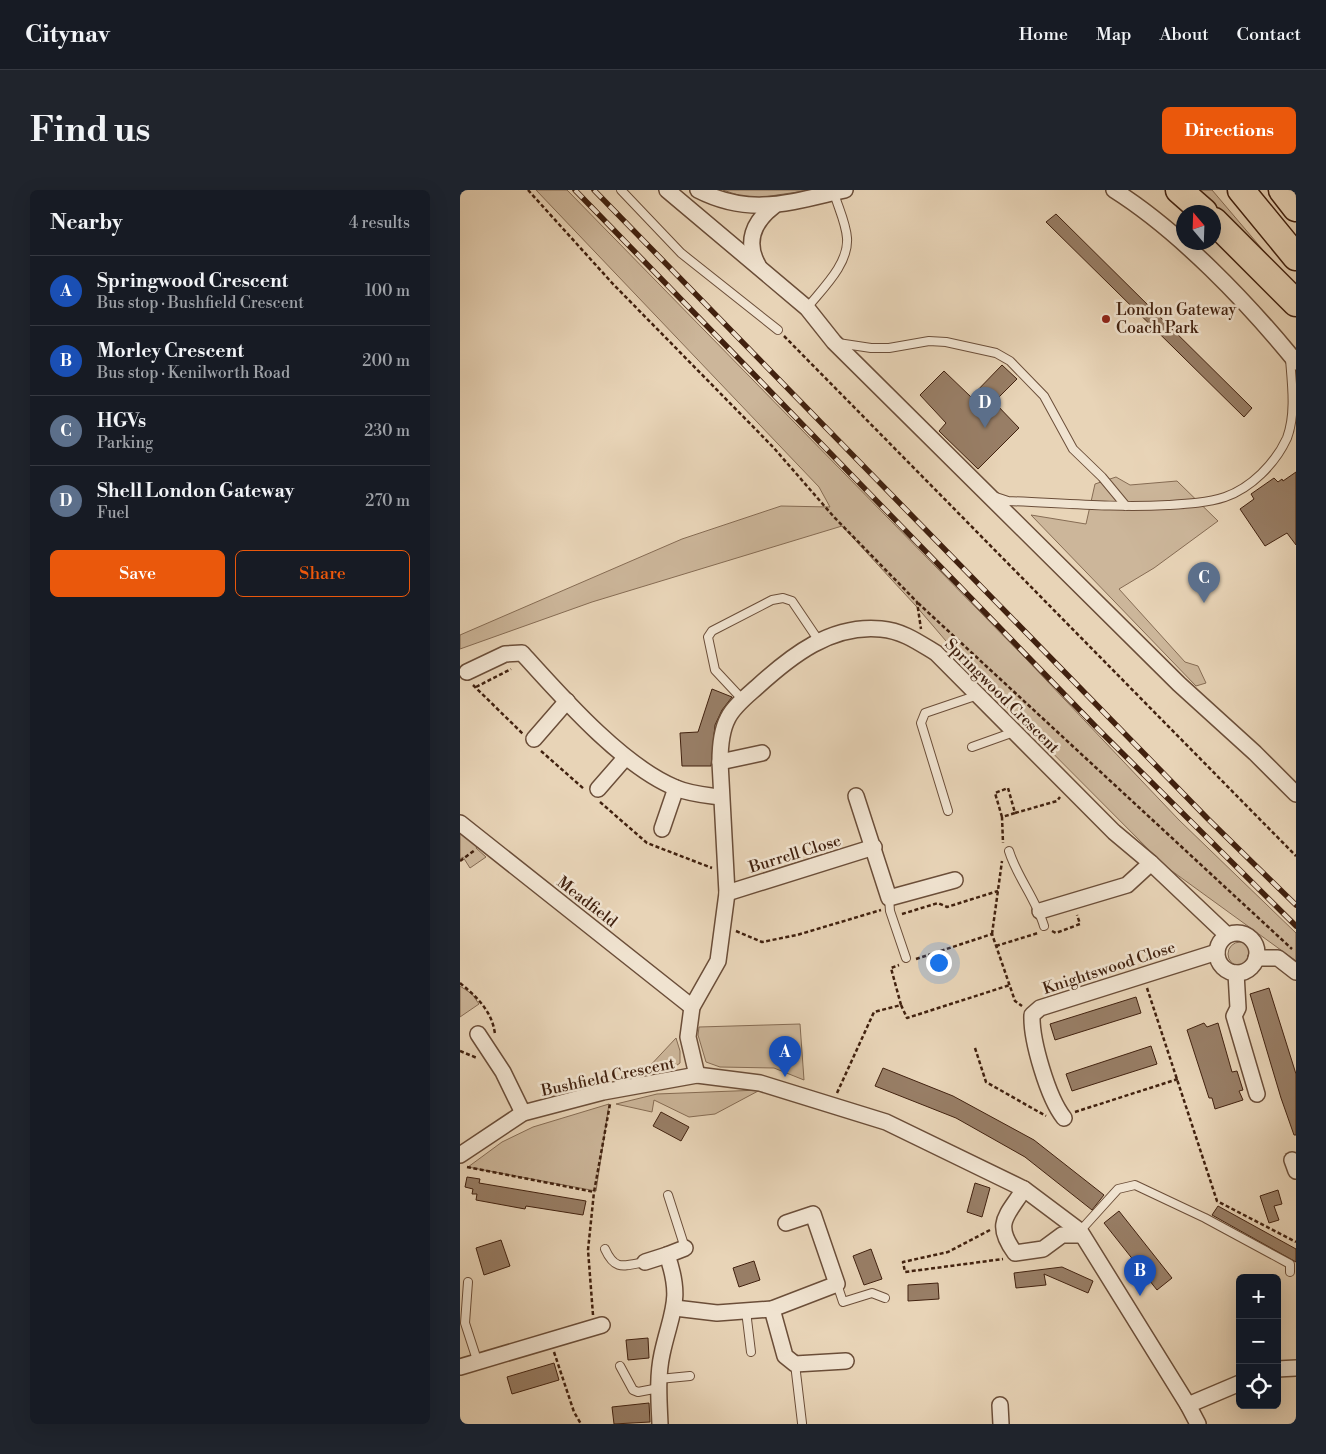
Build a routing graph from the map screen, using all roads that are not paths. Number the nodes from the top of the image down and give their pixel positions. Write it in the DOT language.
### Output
graph roads {
  1 [pos="621,190"];
  2 [pos="667,190"];
  3 [pos="698,190"];
  4 [pos="1114,190"];
  5 [pos="1179,190"];
  6 [pos="1241,190"];
  7 [pos="1282,190"];
  8 [pos="840,191"];
  9 [pos="1196,205"];
  10 [pos="774,206"];
  11 [pos="1296,208"];
  12 [pos="1221,228"];
  13 [pos="1296,257"];
  14 [pos="760,269"];
  15 [pos="1296,304"];
  16 [pos="808,308"];
  17 [pos="778,330"];
  18 [pos="834,342"];
  19 [pos="1293,358"];
  20 [pos="990,495"];
  21 [pos="1126,506"];
  22 [pos="819,641"];
  23 [pos="468,672"];
  24 [pos="978,695"];
  25 [pos="743,700"];
  26 [pos="567,701"];
  27 [pos="1014,732"];
  28 [pos="534,739"];
  29 [pos="972,747"];
  30 [pos="762,753"];
  31 [pos="625,758"];
  32 [pos="720,762"];
  33 [pos="676,788"];
  34 [pos="598,789"];
  35 [pos="1296,794"];
  36 [pos="856,796"];
  37 [pos="720,797"];
  38 [pos="948,811"];
  39 [pos="460,823"];
  40 [pos="662,829"];
  41 [pos="874,848"];
  42 [pos="1009,851"];
  43 [pos="1151,863"];
  44 [pos="955,880"];
  45 [pos="727,893"];
  46 [pos="889,902"];
  47 [pos="1040,911"];
  48 [pos="1044,926"];
  49 [pos="1227,935"];
  50 [pos="1217,952"];
  51 [pos="906,958"];
  52 [pos="1256,958"];
  53 [pos="1296,972"];
  54 [pos="1236,973"];
  55 [pos="692,1008"];
  56 [pos="478,1034"];
  57 [pos="696,1075"];
  58 [pos="1256,1094"];
  59 [pos="523,1113"];
  60 [pos="1060,1114"];
  61 [pos="460,1155"];
  62 [pos="1024,1189"];
  63 [pos="668,1195"];
  64 [pos="786,1223"];
  65 [pos="1081,1233"];
  66 [pos="685,1248"];
  67 [pos="605,1249"];
  68 [pos="667,1255"];
  69 [pos="644,1262"];
  70 [pos="1290,1272"];
  71 [pos="468,1282"];
  72 [pos="837,1284"];
  73 [pos="885,1298"];
  74 [pos="675,1308"];
  75 [pos="772,1309"];
  76 [pos="746,1311"];
  77 [pos="599,1326"];
  78 [pos="751,1352"];
  79 [pos="846,1361"];
  80 [pos="478,1363"];
  81 [pos="795,1364"];
  82 [pos="620,1366"];
  83 [pos="460,1367"];
  84 [pos="1296,1368"];
  85 [pos="1281,1369"];
  86 [pos="690,1376"];
  87 [pos="659,1383"];
  88 [pos="1236,1385"];
  89 [pos="1000,1405"];
  90 [pos="1188,1405"];
  91 [pos="802,1423"];
  92 [pos="660,1424"];
  93 [pos="1001,1424"];
  94 [pos="1198,1424"];
  1 -- 17 [label="lane"];
  2 -- 14 [label="street"];
  3 -- 10 [label="street"];
  4 -- 19 [label="street"];
  5 -- 9 [label="highway"];
  6 -- 13 [label="highway"];
  7 -- 11 [label="highway"];
  8 -- 10 [label="street"];
  8 -- 16 [label="lane"];
  10 -- 14 [label="street"];
  12 -- 15 [label="highway"];
  14 -- 16 [label="street"];
  16 -- 18 [label="street"];
  18 -- 20 [label="street"];
  18 -- 21 [label="lane"];
  19 -- 21 [label="lane"];
  20 -- 21 [label="lane"];
  20 -- 35 [label="street"];
  22 -- 24 [label="street, Springwood Crescent"];
  22 -- 25 [label="street, Springwood Crescent"];
  22 -- 25 [label="lane"];
  23 -- 26 [label="street"];
  24 -- 27 [label="street, Springwood Crescent"];
  24 -- 38 [label="lane"];
  25 -- 32 [label="street, Springwood Crescent"];
  26 -- 28 [label="street"];
  26 -- 31 [label="street"];
  27 -- 29 [label="lane"];
  27 -- 43 [label="street, Springwood Crescent"];
  30 -- 32 [label="street"];
  31 -- 33 [label="street"];
  31 -- 34 [label="street"];
  32 -- 37 [label="street, Springwood Crescent"];
  33 -- 37 [label="street"];
  33 -- 40 [label="street"];
  36 -- 41 [label="street"];
  37 -- 45 [label="street, Springwood Crescent"];
  39 -- 55 [label="street, Meadfield"];
  41 -- 45 [label="street, Burrell Close"];
  41 -- 46 [label="street"];
  42 -- 47 [label="lane"];
  43 -- 47 [label="street"];
  43 -- 49 [label="street, Springwood Crescent"];
  44 -- 46 [label="street"];
  45 -- 55 [label="street, Springwood Crescent"];
  46 -- 51 [label="lane"];
  47 -- 48 [label="lane"];
  49 -- 50 [label="street"];
  49 -- 52 [label="street"];
  50 -- 54 [label="street"];
  50 -- 60 [label="street, Knightswood Close"];
  52 -- 53 [label="street"];
  52 -- 54 [label="street"];
  54 -- 58 [label="street"];
  55 -- 57 [label="street, Springwood Crescent"];
  56 -- 59 [label="street"];
  57 -- 59 [label="street, Bushfield Crescent"];
  57 -- 62 [label="street, Bushfield Crescent"];
  59 -- 61 [label="street, Bushfield Crescent"];
  62 -- 65 [label="street, Bushfield Crescent"];
  62 -- 65 [label="street"];
  63 -- 66 [label="lane"];
  64 -- 72 [label="street"];
  65 -- 70 [label="lane"];
  65 -- 90 [label="street"];
  66 -- 68 [label="street"];
  67 -- 69 [label="lane"];
  68 -- 69 [label="street"];
  68 -- 74 [label="street"];
  71 -- 80 [label="lane"];
  72 -- 73 [label="lane"];
  72 -- 75 [label="street"];
  74 -- 76 [label="street"];
  74 -- 87 [label="street"];
  75 -- 76 [label="street"];
  75 -- 81 [label="street"];
  76 -- 78 [label="lane"];
  77 -- 80 [label="street"];
  79 -- 81 [label="street"];
  80 -- 83 [label="street"];
  81 -- 91 [label="lane"];
  82 -- 87 [label="lane"];
  84 -- 85 [label="street"];
  86 -- 87 [label="lane"];
  87 -- 92 [label="street"];
  88 -- 90 [label="street"];
  89 -- 93 [label="street"];
  90 -- 94 [label="street"];
}
